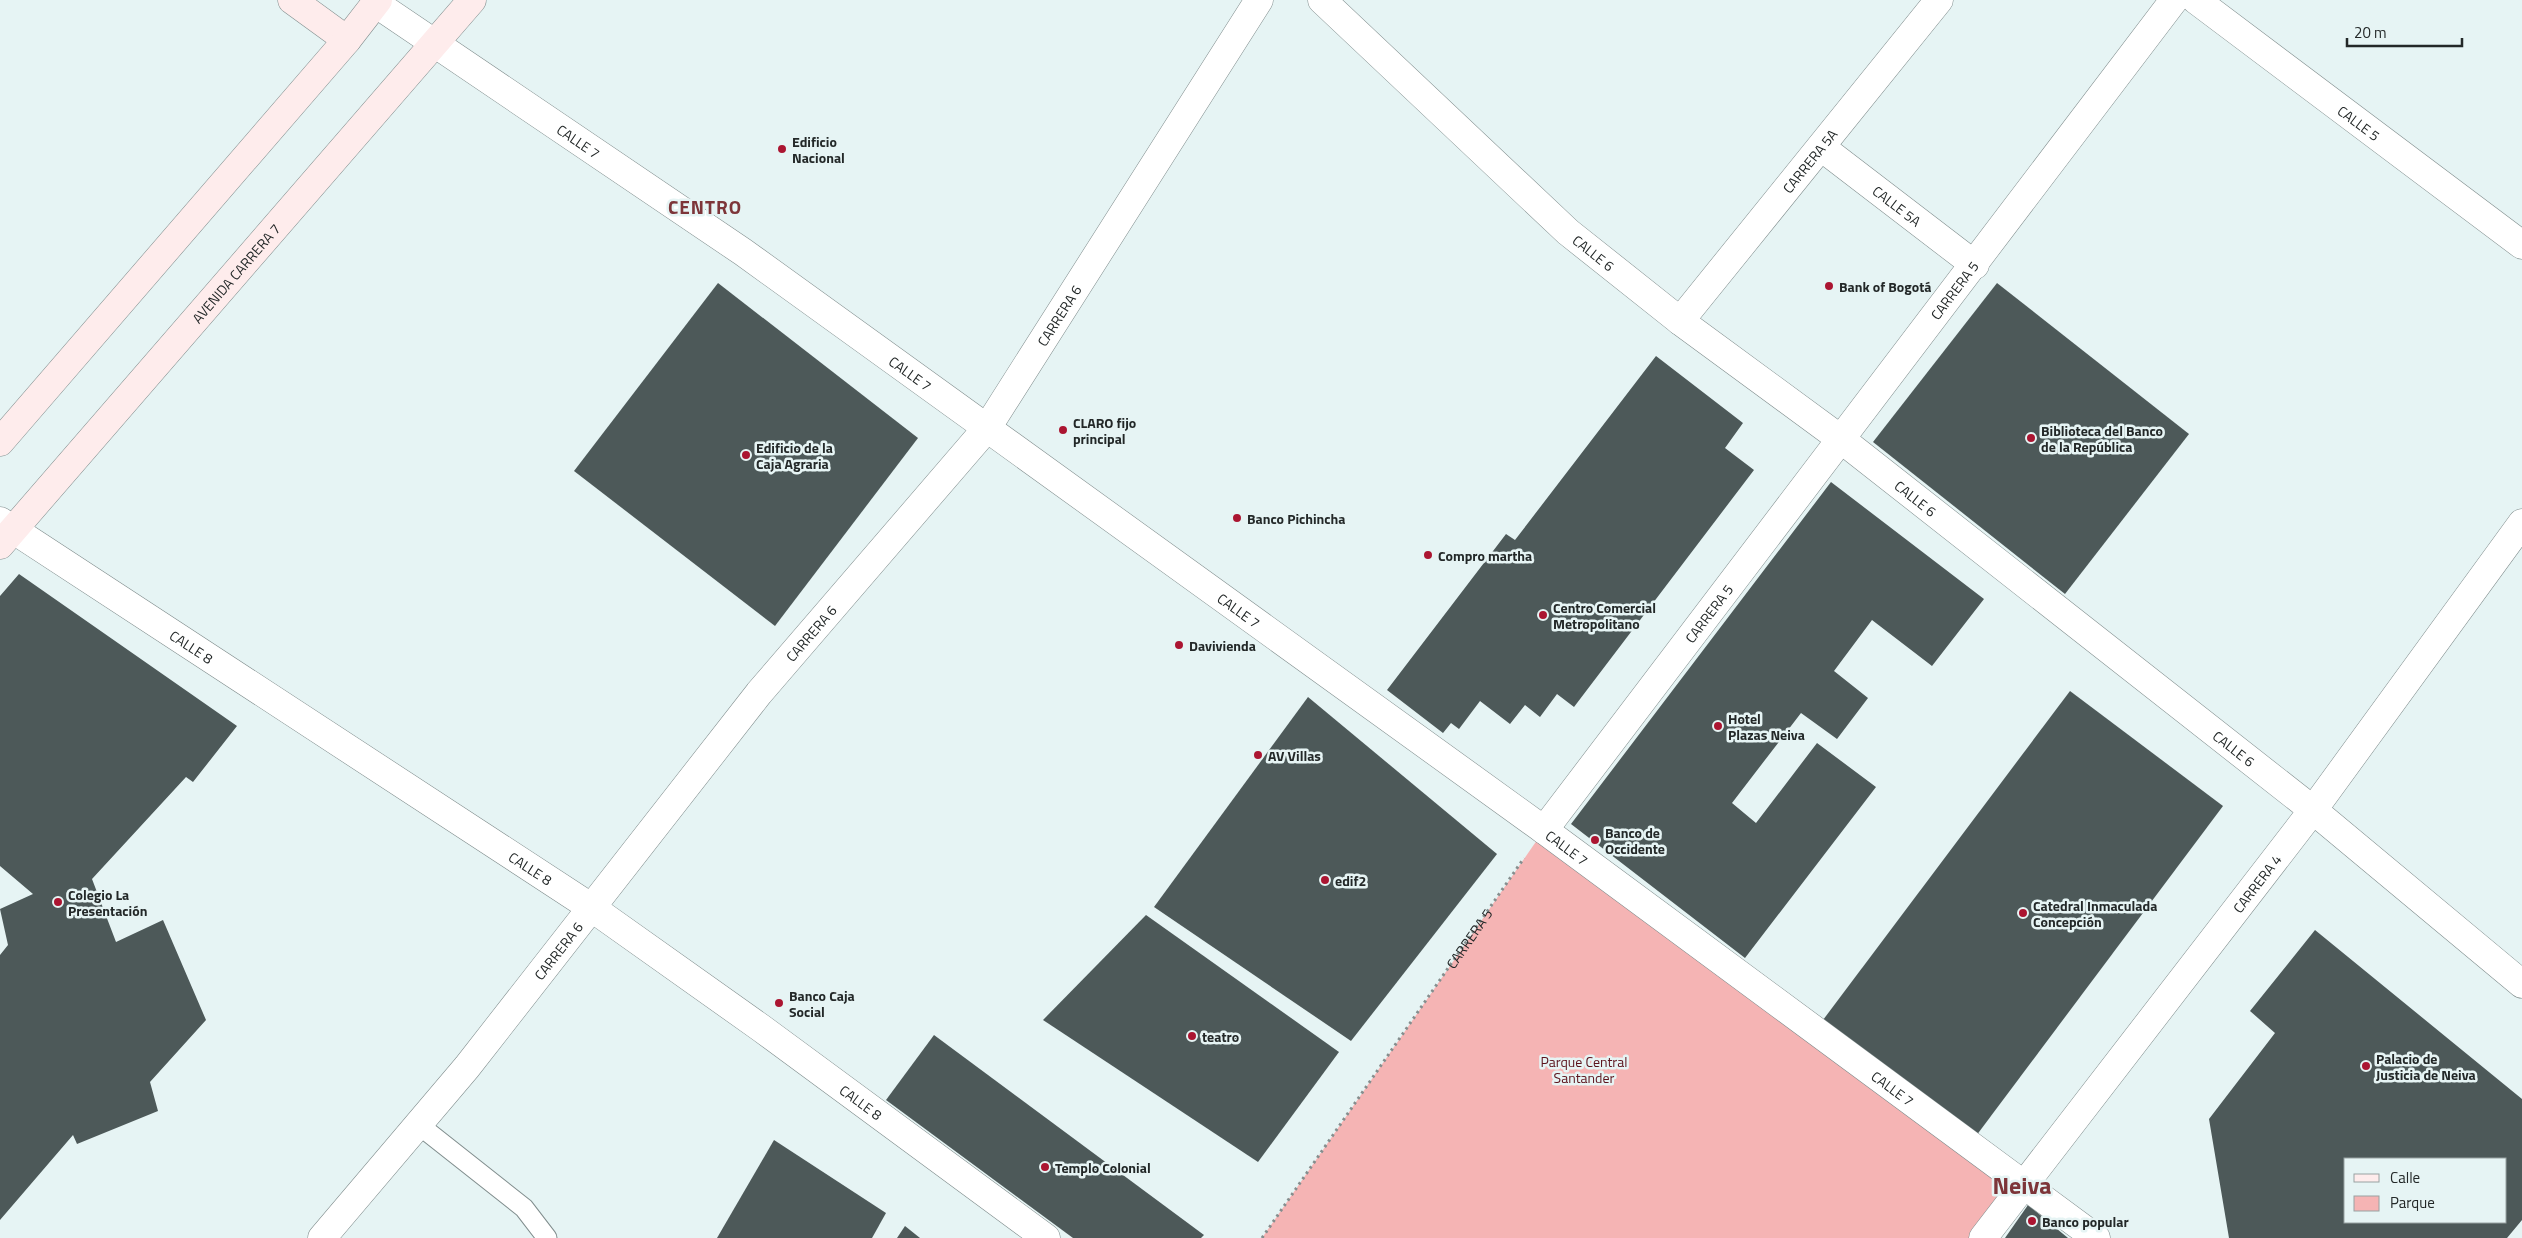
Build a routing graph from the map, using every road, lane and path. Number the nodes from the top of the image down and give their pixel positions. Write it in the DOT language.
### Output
graph roads {
  1 [pos="292,0"];
  2 [pos="472,0"];
  3 [pos="1259,0"];
  4 [pos="1322,0"];
  5 [pos="1939,0"];
  6 [pos="2174,0"];
  7 [pos="2196,0"];
  8 [pos="375,1"];
  9 [pos="346,40"];
  10 [pos="434,43"];
  11 [pos="1820,147"];
  12 [pos="2522,245"];
  13 [pos="1974,265"];
  14 [pos="1680,321"];
  15 [pos="987,428"];
  16 [pos="1842,440"];
  17 [pos="0,442"];
  18 [pos="2522,523"];
  19 [pos="4,532"];
  20 [pos="2313,810"];
  21 [pos="1544,830"];
  22 [pos="592,908"];
  23 [pos="2522,984"];
  24 [pos="419,1125"];
  25 [pos="2023,1184"];
  26 [pos="322,1238"];
  27 [pos="547,1238"];
  28 [pos="1046,1238"];
  29 [pos="1262,1238"];
  30 [pos="1983,1238"];
  31 [pos="2096,1238"];
  1 -- 9 [label="main road"];
  2 -- 10 [label="main road, AVENIDA CARRERA 7"];
  3 -- 15 [label="street, CARRERA 6"];
  4 -- 14 [label="street, CALLE 6"];
  5 -- 11 [label="street, CARRERA 5A"];
  6 -- 13 [label="street, CARRERA 5"];
  7 -- 12 [label="street, CALLE 5"];
  8 -- 9 [label="main road"];
  8 -- 10 [label="street, CALLE 7"];
  9 -- 17 [label="main road"];
  10 -- 15 [label="street, CALLE 7"];
  10 -- 19 [label="main road, AVENIDA CARRERA 7"];
  11 -- 13 [label="street, CALLE 5A"];
  11 -- 14 [label="street, CARRERA 5A"];
  13 -- 16 [label="street, CARRERA 5"];
  14 -- 16 [label="street, CALLE 6"];
  15 -- 21 [label="street, CALLE 7"];
  15 -- 22 [label="street, CARRERA 6"];
  16 -- 20 [label="street, CALLE 6"];
  16 -- 21 [label="street, CARRERA 5"];
  18 -- 20 [label="street, CARRERA 4"];
  19 -- 22 [label="street, CALLE 8"];
  20 -- 23 [label="street, CALLE 6"];
  20 -- 25 [label="street, CARRERA 4"];
  21 -- 25 [label="street, CALLE 7"];
  21 -- 29 [label="path, CARRERA 5"];
  22 -- 24 [label="street, CARRERA 6"];
  22 -- 28 [label="street, CALLE 8"];
  24 -- 26 [label="street, CARRERA 6"];
  24 -- 27 [label="lane"];
  25 -- 30 [label="street, CARRERA 4"];
  25 -- 31 [label="street, CALLE 7"];
}
